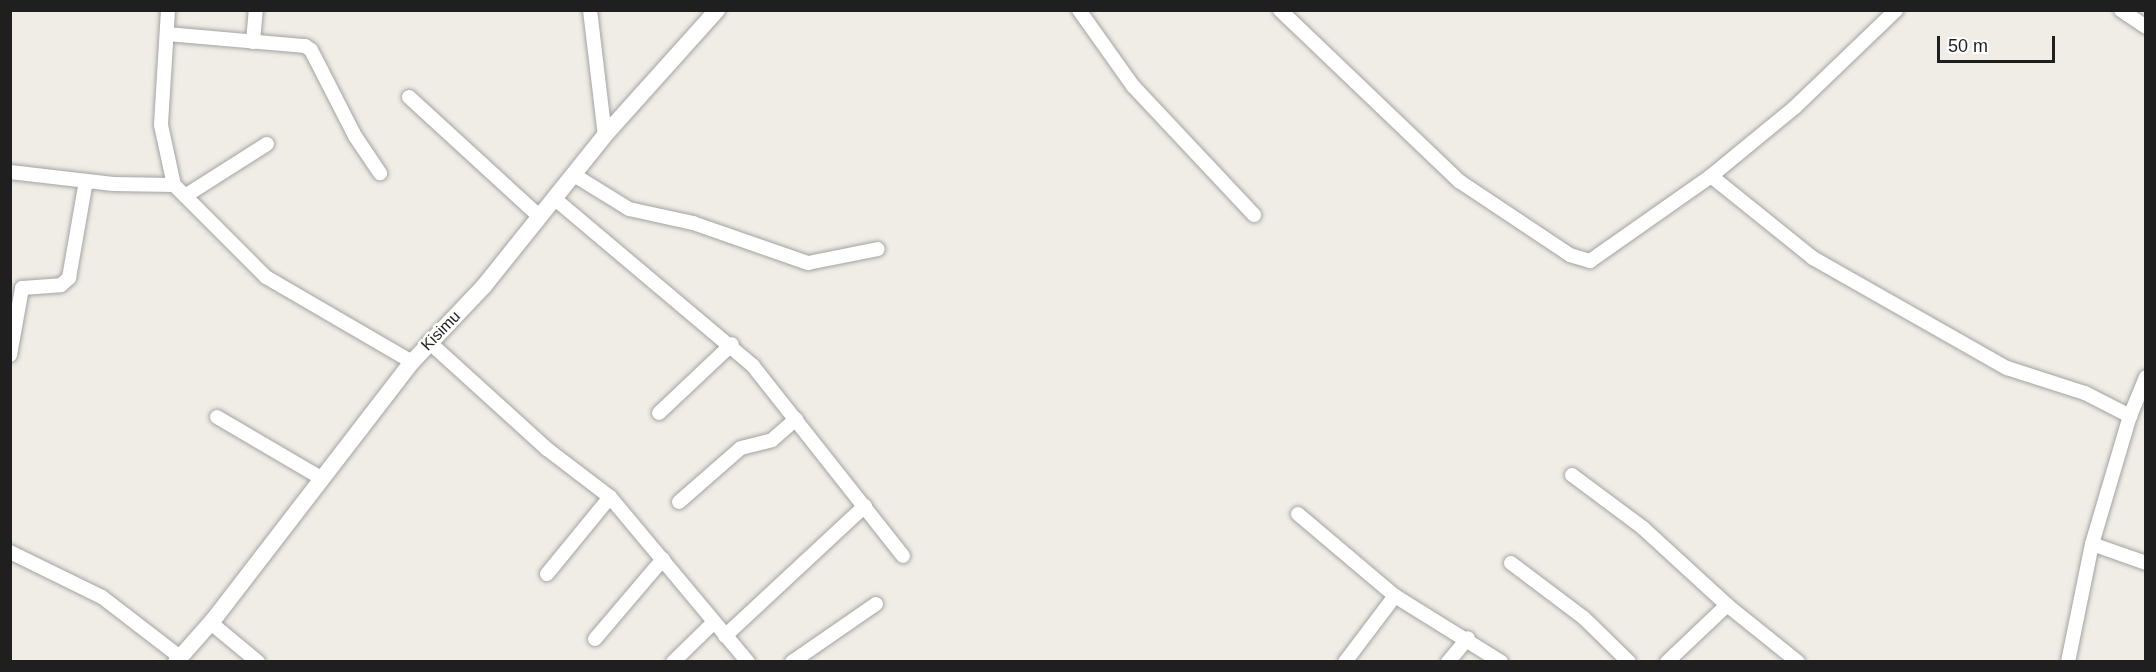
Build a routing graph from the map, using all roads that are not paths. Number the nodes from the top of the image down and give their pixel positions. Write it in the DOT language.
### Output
graph roads {
  1 [pos="168,10"];
  2 [pos="256,10"];
  3 [pos="590,10"];
  4 [pos="717,10"];
  5 [pos="1079,10"];
  6 [pos="1280,10"];
  7 [pos="1896,10"];
  8 [pos="2121,10"];
  9 [pos="2145,27"];
  10 [pos="167,34"];
  11 [pos="253,42"];
  12 [pos="409,97"];
  13 [pos="606,135"];
  14 [pos="267,144"];
  15 [pos="10,172"];
  16 [pos="380,173"];
  17 [pos="574,175"];
  18 [pos="1711,176"];
  19 [pos="86,181"];
  20 [pos="174,185"];
  21 [pos="185,196"];
  22 [pos="555,199"];
  23 [pos="538,215"];
  24 [pos="1254,215"];
  25 [pos="878,249"];
  26 [pos="429,342"];
  27 [pos="732,344"];
  28 [pos="10,355"];
  29 [pos="412,362"];
  30 [pos="2145,377"];
  31 [pos="659,413"];
  32 [pos="2130,416"];
  33 [pos="216,417"];
  34 [pos="796,419"];
  35 [pos="1572,476"];
  36 [pos="321,478"];
  37 [pos="610,497"];
  38 [pos="679,502"];
  39 [pos="865,506"];
  40 [pos="1298,514"];
  41 [pos="2092,544"];
  42 [pos="10,552"];
  43 [pos="903,556"];
  44 [pos="663,560"];
  45 [pos="1511,563"];
  46 [pos="2145,563"];
  47 [pos="547,574"];
  48 [pos="1395,596"];
  49 [pos="876,604"];
  50 [pos="1727,605"];
  51 [pos="714,622"];
  52 [pos="211,623"];
  53 [pos="725,636"];
  54 [pos="1468,638"];
  55 [pos="596,639"];
  56 [pos="178,659"];
  57 [pos="258,662"];
  58 [pos="672,662"];
  59 [pos="748,662"];
  60 [pos="792,662"];
  61 [pos="1346,662"];
  62 [pos="1448,662"];
  63 [pos="1501,662"];
  64 [pos="1629,662"];
  65 [pos="1666,662"];
  66 [pos="1797,662"];
  67 [pos="2068,662"];
  1 -- 10 [label="street"];
  2 -- 11 [label="street"];
  3 -- 13 [label="street"];
  4 -- 13 [label="street, Kisimu"];
  5 -- 24 [label="street"];
  6 -- 18 [label="street"];
  7 -- 18 [label="street"];
  8 -- 9 [label="street"];
  10 -- 11 [label="street"];
  10 -- 20 [label="street"];
  11 -- 16 [label="street"];
  12 -- 23 [label="street"];
  13 -- 17 [label="street, Kisimu"];
  14 -- 21 [label="street"];
  15 -- 19 [label="street"];
  17 -- 22 [label="street, Kisimu"];
  17 -- 25 [label="street"];
  18 -- 32 [label="street"];
  19 -- 20 [label="street"];
  19 -- 28 [label="street"];
  20 -- 21 [label="street"];
  21 -- 29 [label="street"];
  22 -- 23 [label="street, Kisimu"];
  22 -- 27 [label="street"];
  23 -- 26 [label="street, Kisimu"];
  26 -- 29 [label="street, Kisimu"];
  26 -- 37 [label="street"];
  27 -- 31 [label="street"];
  27 -- 34 [label="street"];
  29 -- 36 [label="street, Kisimu"];
  30 -- 32 [label="street"];
  32 -- 41 [label="street"];
  33 -- 36 [label="street"];
  34 -- 38 [label="street"];
  34 -- 39 [label="street"];
  35 -- 50 [label="street"];
  36 -- 52 [label="street, Kisimu"];
  37 -- 44 [label="street"];
  37 -- 47 [label="street"];
  39 -- 43 [label="street"];
  39 -- 53 [label="street"];
  40 -- 48 [label="street"];
  41 -- 46 [label="street"];
  41 -- 67 [label="street"];
  42 -- 56 [label="street"];
  44 -- 51 [label="street"];
  44 -- 55 [label="street"];
  45 -- 64 [label="street"];
  48 -- 54 [label="street"];
  48 -- 61 [label="street"];
  49 -- 60 [label="street"];
  50 -- 65 [label="street"];
  50 -- 66 [label="street"];
  51 -- 53 [label="street"];
  51 -- 58 [label="street"];
  52 -- 56 [label="street, Kisimu"];
  52 -- 57 [label="street"];
  53 -- 59 [label="street"];
  54 -- 62 [label="street"];
  54 -- 63 [label="street"];
}
